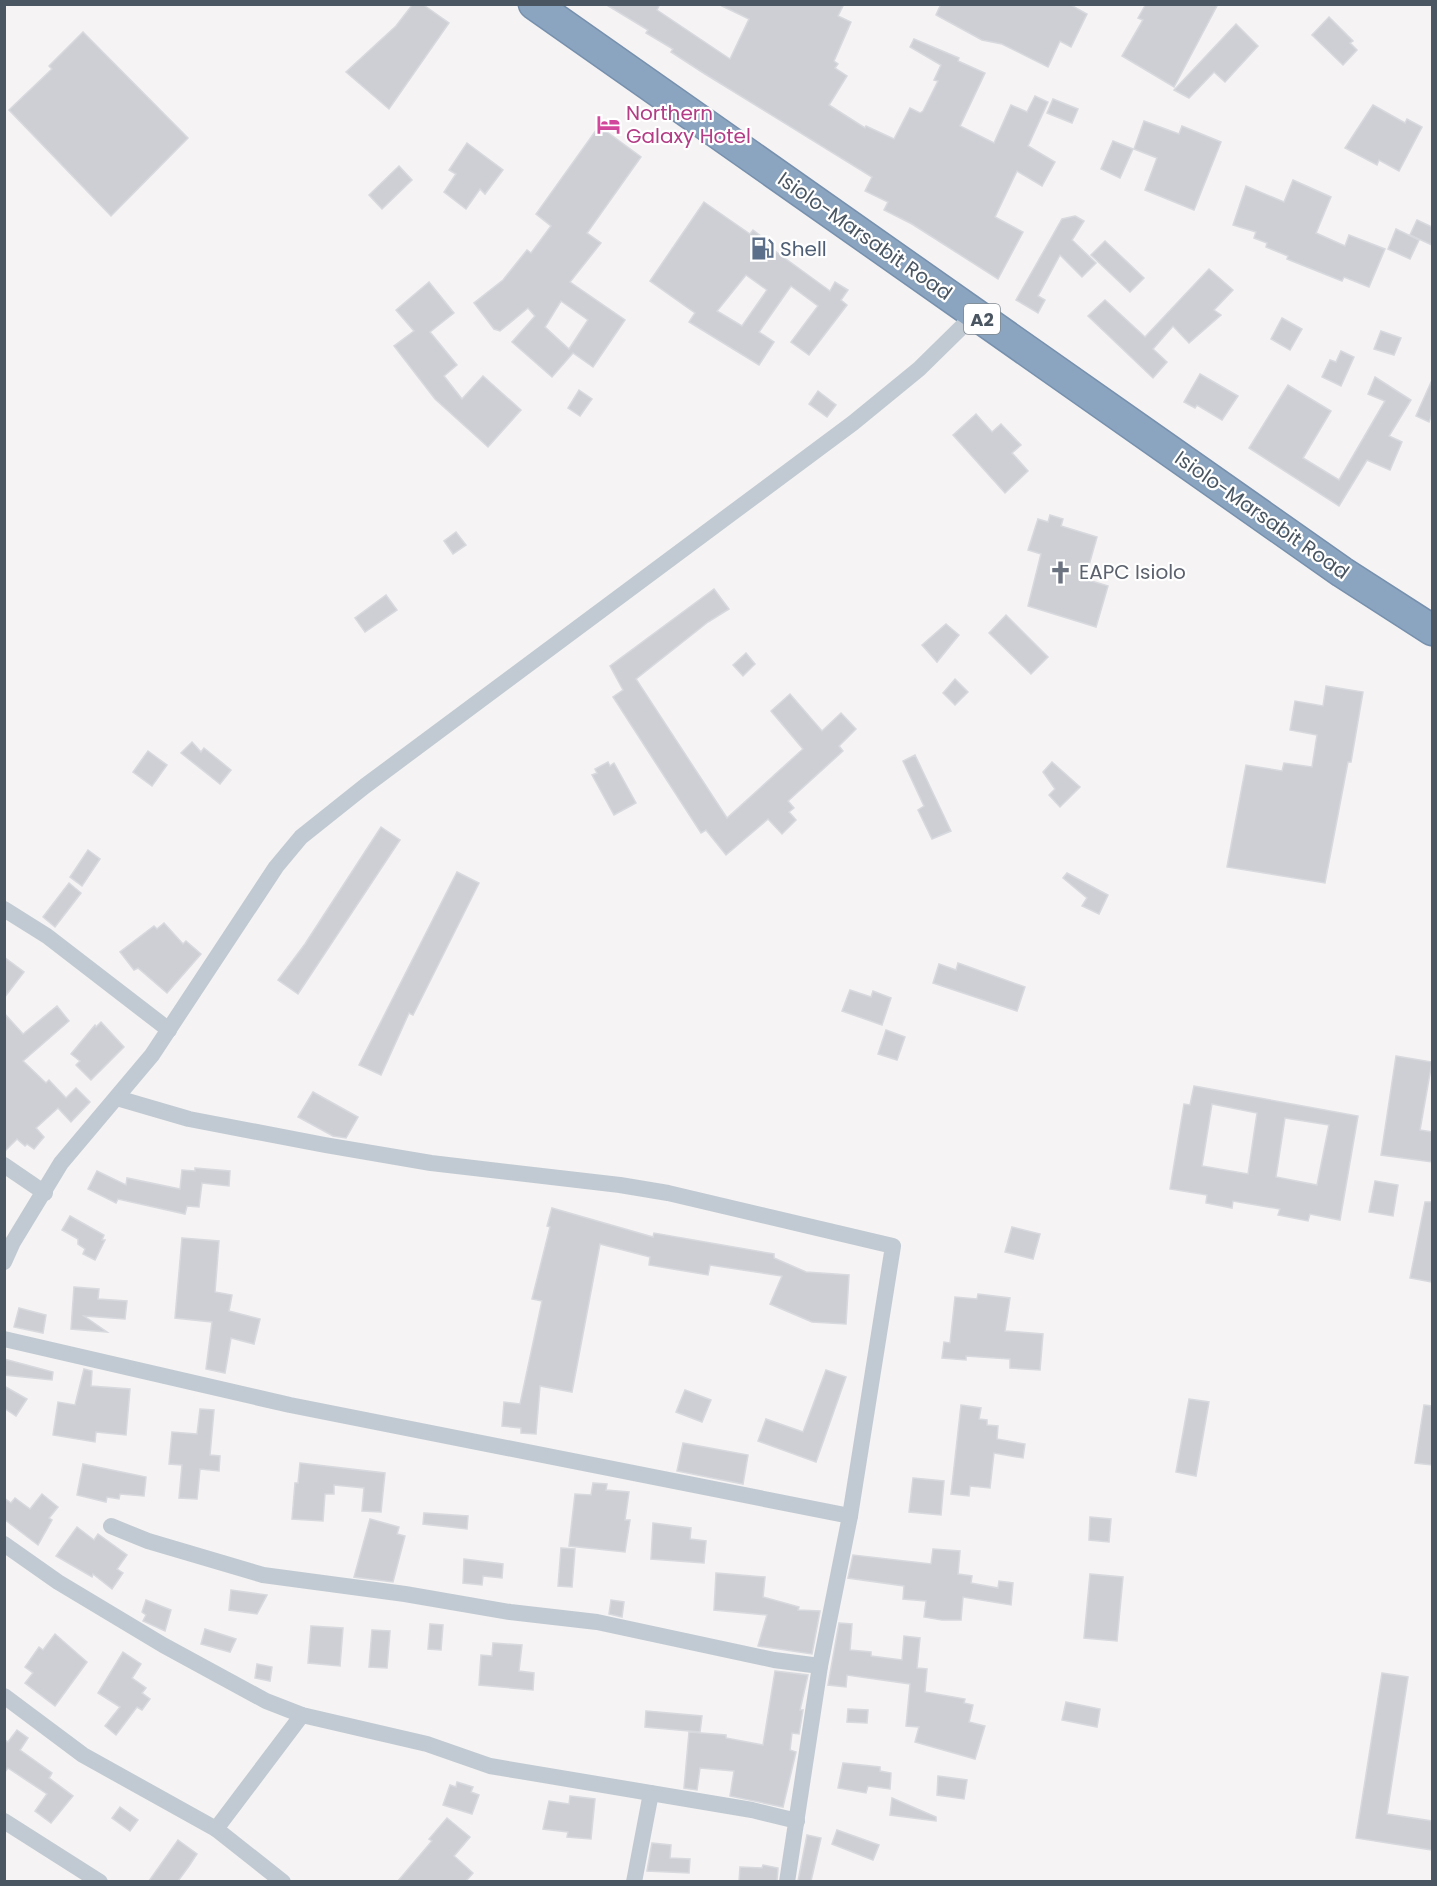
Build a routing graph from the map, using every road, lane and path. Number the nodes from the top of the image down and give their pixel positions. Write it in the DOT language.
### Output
graph roads {
  1 [pos="534,4"];
  2 [pos="975,314"];
  3 [pos="1432,630"];
  4 [pos="4,909"];
  5 [pos="169,1030"];
  6 [pos="117,1098"];
  7 [pos="4,1165"];
  8 [pos="45,1193"];
  9 [pos="4,1262"];
  10 [pos="4,1339"];
  11 [pos="850,1516"];
  12 [pos="111,1526"];
  13 [pos="4,1544"];
  14 [pos="820,1666"];
  15 [pos="4,1696"];
  16 [pos="303,1715"];
  17 [pos="651,1793"];
  18 [pos="4,1821"];
  19 [pos="797,1821"];
  20 [pos="216,1829"];
  21 [pos="100,1881"];
  22 [pos="283,1881"];
  23 [pos="634,1881"];
  24 [pos="787,1881"];
  1 -- 2 [label="highway, Isiolo-Marsabit Road / A2"];
  2 -- 3 [label="highway, Isiolo-Marsabit Road / A2"];
  2 -- 5 [label="street"];
  4 -- 5 [label="street"];
  5 -- 6 [label="street"];
  6 -- 8 [label="street"];
  6 -- 11 [label="street"];
  7 -- 8 [label="street"];
  8 -- 9 [label="street"];
  10 -- 11 [label="street"];
  11 -- 14 [label="street"];
  12 -- 14 [label="street"];
  13 -- 16 [label="street"];
  14 -- 19 [label="street"];
  15 -- 20 [label="street"];
  16 -- 17 [label="street"];
  16 -- 20 [label="street"];
  17 -- 19 [label="street"];
  17 -- 23 [label="street"];
  18 -- 21 [label="street"];
  19 -- 24 [label="street"];
  20 -- 22 [label="street"];
}
